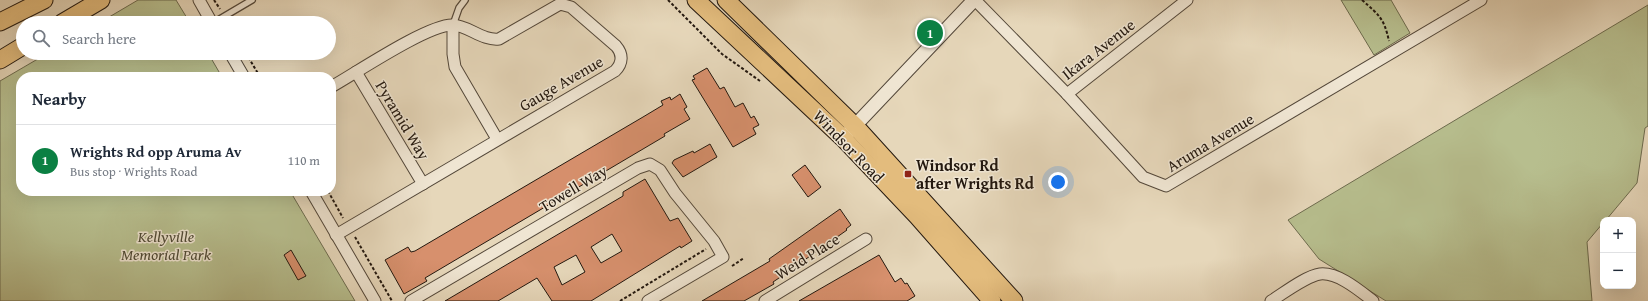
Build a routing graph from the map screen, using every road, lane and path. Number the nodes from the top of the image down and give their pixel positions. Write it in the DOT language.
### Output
graph roads {
  1 [pos="44,0"];
  2 [pos="101,0"];
  3 [pos="199,0"];
  4 [pos="252,0"];
  5 [pos="465,0"];
  6 [pos="668,0"];
  7 [pos="696,0"];
  8 [pos="726,0"];
  9 [pos="974,0"];
  10 [pos="1187,0"];
  11 [pos="1362,0"];
  12 [pos="1481,0"];
  13 [pos="74,16"];
  14 [pos="209,16"];
  15 [pos="225,16"];
  16 [pos="0,22"];
  17 [pos="453,25"];
  18 [pos="16,50"];
  19 [pos="1391,53"];
  20 [pos="0,60"];
  21 [pos="234,60"];
  22 [pos="250,60"];
  23 [pos="241,72"];
  24 [pos="257,72"];
  25 [pos="356,72"];
  26 [pos="763,83"];
  27 [pos="336,84"];
  28 [pos="1067,94"];
  29 [pos="855,126"];
  30 [pos="843,138"];
  31 [pos="497,139"];
  32 [pos="423,184"];
  33 [pos="314,196"];
  34 [pos="331,196"];
  35 [pos="349,228"];
  36 [pos="336,235"];
  37 [pos="866,239"];
  38 [pos="714,242"];
  39 [pos="375,301"];
  40 [pos="392,301"];
  41 [pos="411,301"];
  42 [pos="620,301"];
  43 [pos="648,301"];
  44 [pos="765,301"];
  45 [pos="992,301"];
  46 [pos="1014,301"];
  47 [pos="1271,301"];
  48 [pos="1372,301"];
  1 -- 16 [label="main road"];
  2 -- 13 [label="main road"];
  3 -- 14 [label="street"];
  4 -- 15 [label="lane"];
  5 -- 17 [label="lane"];
  6 -- 26 [label="path"];
  7 -- 30 [label="main road, Windsor Road"];
  8 -- 29 [label="main road, Windsor Road"];
  9 -- 28 [label="street, Aruma Avenue"];
  9 -- 29 [label="street"];
  10 -- 28 [label="street, Ikara Avenue"];
  11 -- 19 [label="path"];
  12 -- 19 [label="street, Aruma Avenue"];
  17 -- 25 [label="street"];
  17 -- 31 [label="street"];
  17 -- 31 [label="street, Gauge Avenue"];
  18 -- 20 [label="main road"];
  19 -- 28 [label="street, Aruma Avenue"];
  21 -- 23 [label="street"];
  22 -- 24 [label="path"];
  25 -- 27 [label="street"];
  25 -- 32 [label="street, Pyramid Way"];
  29 -- 30 [label="street"];
  29 -- 46 [label="main road, Windsor Road"];
  30 -- 45 [label="main road, Windsor Road"];
  31 -- 32 [label="street, Gauge Avenue"];
  32 -- 35 [label="street, Gauge Avenue"];
  33 -- 36 [label="street"];
  34 -- 35 [label="path"];
  35 -- 36 [label="street, Gauge Avenue"];
  35 -- 40 [label="path"];
  36 -- 39 [label="street"];
  37 -- 44 [label="street, Weid Place"];
  38 -- 41 [label="street, Towell Way"];
  38 -- 42 [label="path"];
  38 -- 43 [label="street, Towell Way"];
  47 -- 48 [label="street"];
}
